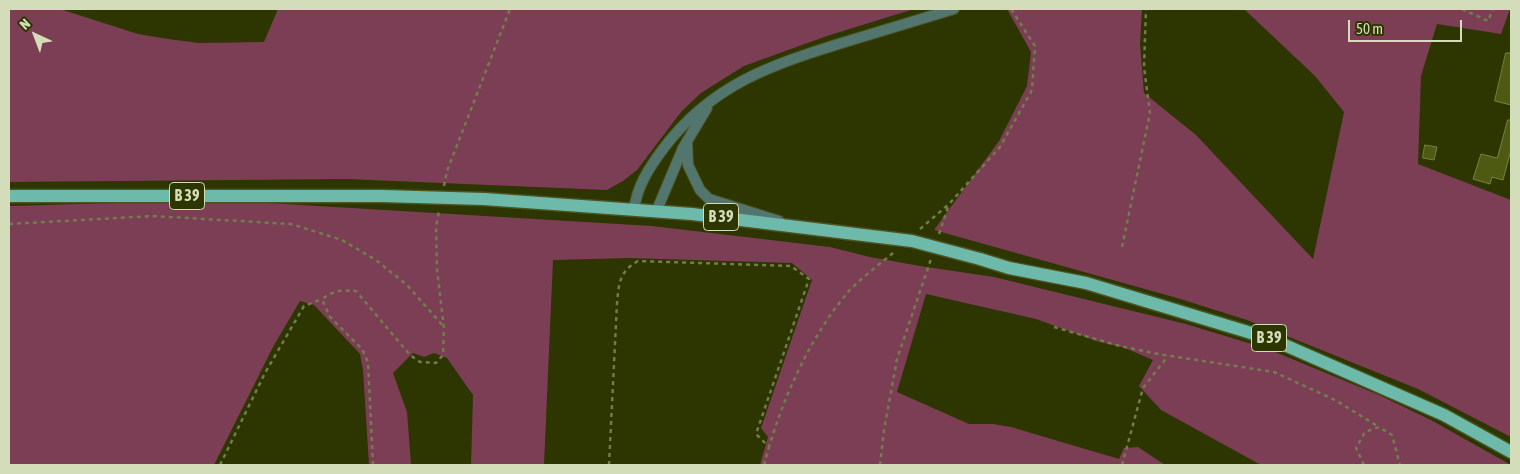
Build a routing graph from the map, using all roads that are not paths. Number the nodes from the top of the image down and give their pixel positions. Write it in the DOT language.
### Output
graph roads {
  1 [pos="954,9"];
  2 [pos="717,96"];
  3 [pos="687,141"];
  4 [pos="9,196"];
  5 [pos="634,210"];
  6 [pos="656,212"];
  7 [pos="786,226"];
  8 [pos="1511,452"];
  1 -- 2 [label="street"];
  2 -- 3 [label="street"];
  2 -- 5 [label="street"];
  3 -- 6 [label="street"];
  3 -- 7 [label="street"];
  4 -- 5 [label="main road, B 39, bridge"];
  5 -- 6 [label="main road, B 39"];
  6 -- 7 [label="main road, B 39"];
  7 -- 8 [label="main road, B 39, bridge"];
}
